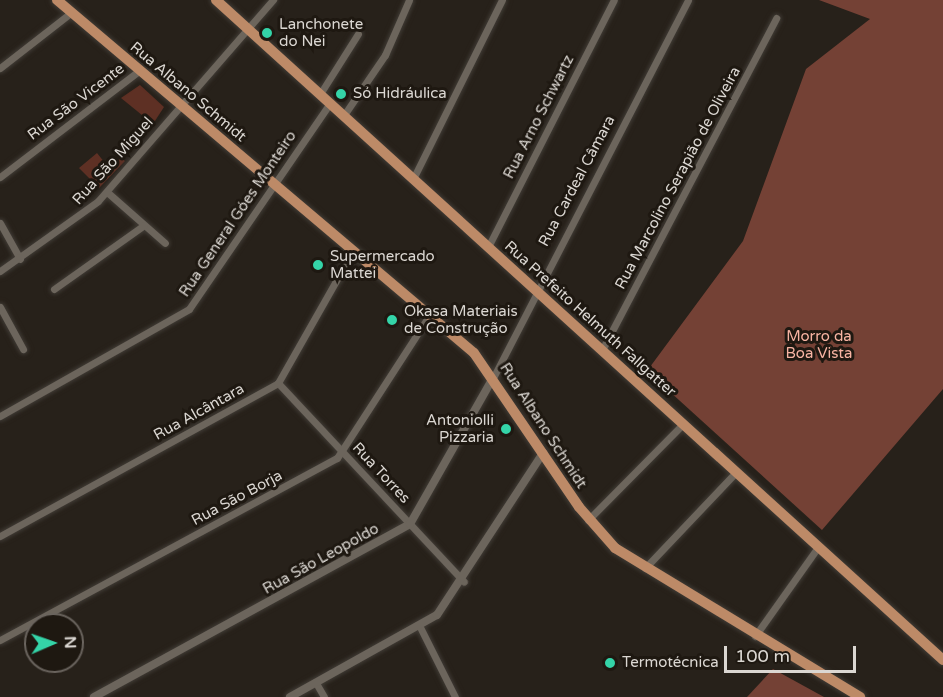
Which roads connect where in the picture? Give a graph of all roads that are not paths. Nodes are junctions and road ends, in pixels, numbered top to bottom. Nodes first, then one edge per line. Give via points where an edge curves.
1 (57, 0) edge
2 (216, 0) edge
3 (273, 0) edge
4 (409, 0) edge
5 (502, 0) edge
6 (614, 0) edge
7 (688, 0) edge
8 (72, 12) junction
9 (776, 18) dead end
10 (251, 31) junction
11 (358, 34) dead end
12 (0, 68) edge
13 (140, 70) junction
14 (320, 94) junction
15 (330, 103) junction
16 (182, 105) junction
17 (344, 115) junction
18 (0, 177) edge
19 (414, 179) junction
20 (275, 185) junction
21 (107, 192) junction
22 (0, 222) edge
23 (144, 225) junction
24 (165, 243) dead end
25 (488, 246) junction
26 (353, 251) junction
27 (20, 259) junction
28 (0, 271) edge
29 (54, 289) dead end
30 (535, 289) junction
31 (0, 307) edge
32 (429, 316) junction
33 (23, 349) dead end
34 (602, 350) junction
35 (494, 376) junction
36 (278, 383) junction
37 (0, 416) edge
38 (683, 424) junction
39 (342, 452) junction
40 (543, 453) junction
41 (736, 472) junction
42 (588, 520) junction
43 (410, 524) junction
44 (0, 536) edge
45 (818, 547) junction
46 (643, 570) junction
47 (464, 582) junction
48 (420, 627) junction
49 (755, 636) junction
50 (0, 640) edge
51 (943, 660) edge
52 (316, 683) junction
53 (94, 697) edge
54 (290, 697) edge
55 (324, 697) edge
56 (454, 697) edge
57 (860, 697) edge

1 - 8 main road, Rua Albano Schmidt
2 - 10 main road, Rua Prefeito Helmuth Fallgatter
3 - 10 street, Rua São Miguel
4 - 17 street via 385,55
5 - 19 street
6 - 25 street, Rua Arno Schwartz
7 - 30 street, Rua Cardeal Câmara
8 - 12 street
8 - 13 main road, Rua Albano Schmidt
9 - 34 street, Rua Marcolino Serapião de Oliveira
10 - 14 main road, Rua Prefeito Helmuth Fallgatter
10 - 16 street, Rua São Miguel
11 - 14 street
13 - 16 main road, Rua Albano Schmidt
13 - 18 street, Rua São Vicente
14 - 15 main road, Rua Prefeito Helmuth Fallgatter
15 - 17 main road, Rua Prefeito Helmuth Fallgatter
15 - 20 street, Rua General Góes Monteiro
16 - 20 main road, Rua Albano Schmidt
16 - 21 street, Rua São Miguel
17 - 19 main road, Rua Prefeito Helmuth Fallgatter
19 - 25 main road, Rua Prefeito Helmuth Fallgatter
20 - 26 main road, Rua Albano Schmidt
20 - 37 street, Rua General Góes Monteiro via 189,309
21 - 23 street
21 - 27 street, Rua São Miguel via 65,230
22 - 27 street
23 - 24 street
23 - 29 street
25 - 30 main road, Rua Prefeito Helmuth Fallgatter
26 - 32 main road, Rua Albano Schmidt
26 - 36 street
27 - 28 street, Rua São Miguel
30 - 34 main road, Rua Prefeito Helmuth Fallgatter
30 - 35 street, Rua Cardeal Câmara
31 - 33 street
32 - 35 main road, Rua Albano Schmidt
32 - 39 street, Rua São Borja
34 - 38 main road, Rua Prefeito Helmuth Fallgatter
35 - 40 main road, Rua Albano Schmidt
35 - 43 street
36 - 39 street, Rua Torres
36 - 44 street, Rua Alcântara
38 - 41 main road, Rua Prefeito Helmuth Fallgatter
38 - 42 street
39 - 43 street, Rua Torres
39 - 50 street, Rua São Borja
40 - 42 main road, Rua Albano Schmidt
40 - 47 street
41 - 45 main road, Rua Prefeito Helmuth Fallgatter
41 - 46 street
42 - 46 main road, Rua Albano Schmidt
43 - 47 street, Rua Torres
43 - 53 street, Rua São Leopoldo
45 - 49 street
45 - 51 main road, Rua Prefeito Helmuth Fallgatter
46 - 49 main road, Rua Albano Schmidt
47 - 48 street via 445,608
48 - 52 street
48 - 56 street
49 - 57 main road, Rua Albano Schmidt
52 - 54 street
52 - 55 street

